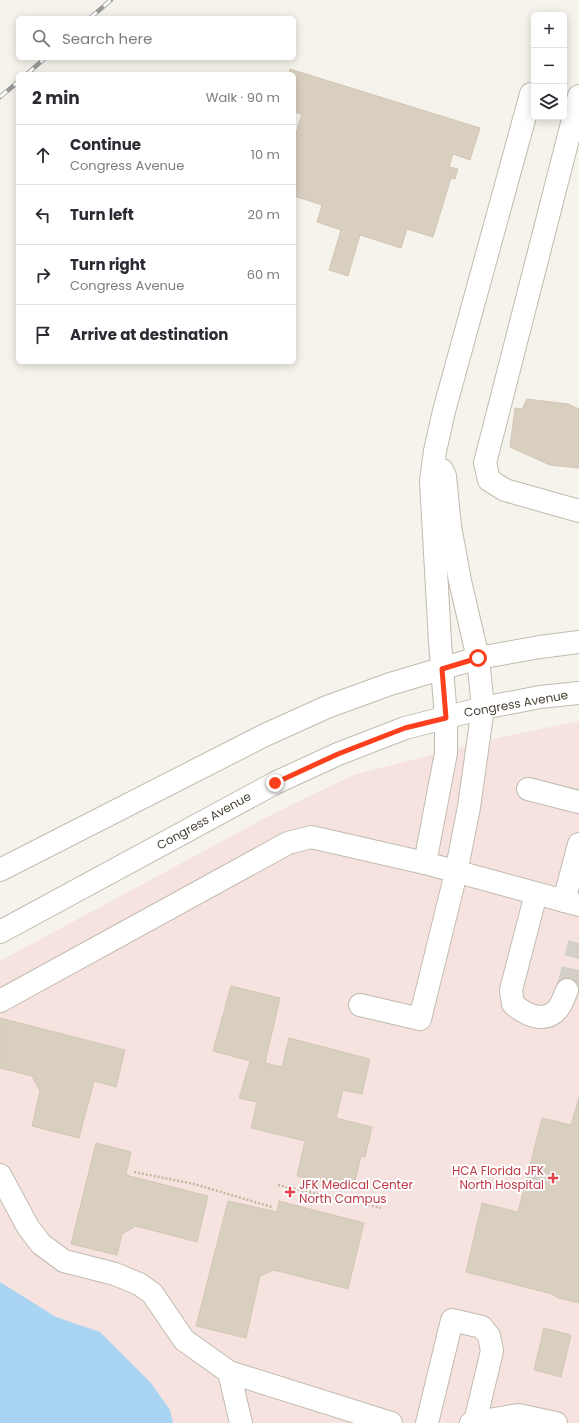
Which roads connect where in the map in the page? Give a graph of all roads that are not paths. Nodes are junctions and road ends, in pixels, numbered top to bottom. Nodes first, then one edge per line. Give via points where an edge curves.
1 (531, 94) dead end
2 (579, 96) edge
3 (435, 450) junction
4 (579, 511) edge
5 (579, 642) edge
6 (478, 658) junction
7 (442, 669) junction
8 (579, 692) edge
9 (483, 708) junction
10 (446, 718) junction
11 (528, 789) dead end
12 (579, 802) edge
13 (579, 844) edge
14 (425, 863) junction
15 (0, 870) edge
16 (456, 873) junction
17 (536, 894) junction
18 (572, 903) edge
19 (0, 932) edge
20 (566, 990) tunnel mouth
21 (0, 1001) edge
22 (360, 1005) dead end
23 (0, 1175) edge
24 (229, 1372) junction
25 (241, 1423) edge
26 (391, 1423) edge
27 (427, 1423) edge
28 (473, 1423) edge
29 (556, 1423) edge

1 - 3 street via 447,397
2 - 4 street via 485,463 489,480 504,490
3 - 6 street via 444,476 460,581
3 - 7 street via 431,481
5 - 6 street
6 - 7 street
6 - 9 street
7 - 10 street
7 - 15 street via 390,684 265,735
8 - 9 street, Congress Avenue
9 - 10 street, Congress Avenue
9 - 16 street via 469,806
10 - 14 street via 446,753
10 - 19 street, Congress Avenue via 405,728 338,754 275,783
11 - 12 street
13 - 18 street
14 - 16 street
14 - 21 street via 311,837 288,843
16 - 17 street
16 - 22 street via 420,1019
17 - 18 street
17 - 20 street via 511,990 513,1004 524,1013 540,1017 551,1015 560,1006
23 - 24 street via 40,1244 64,1261 115,1274 145,1288 152,1293 184,1340
24 - 25 street
24 - 26 street
27 - 28 street via 452,1320 482,1328 490,1336 492,1351
28 - 29 street via 518,1415

